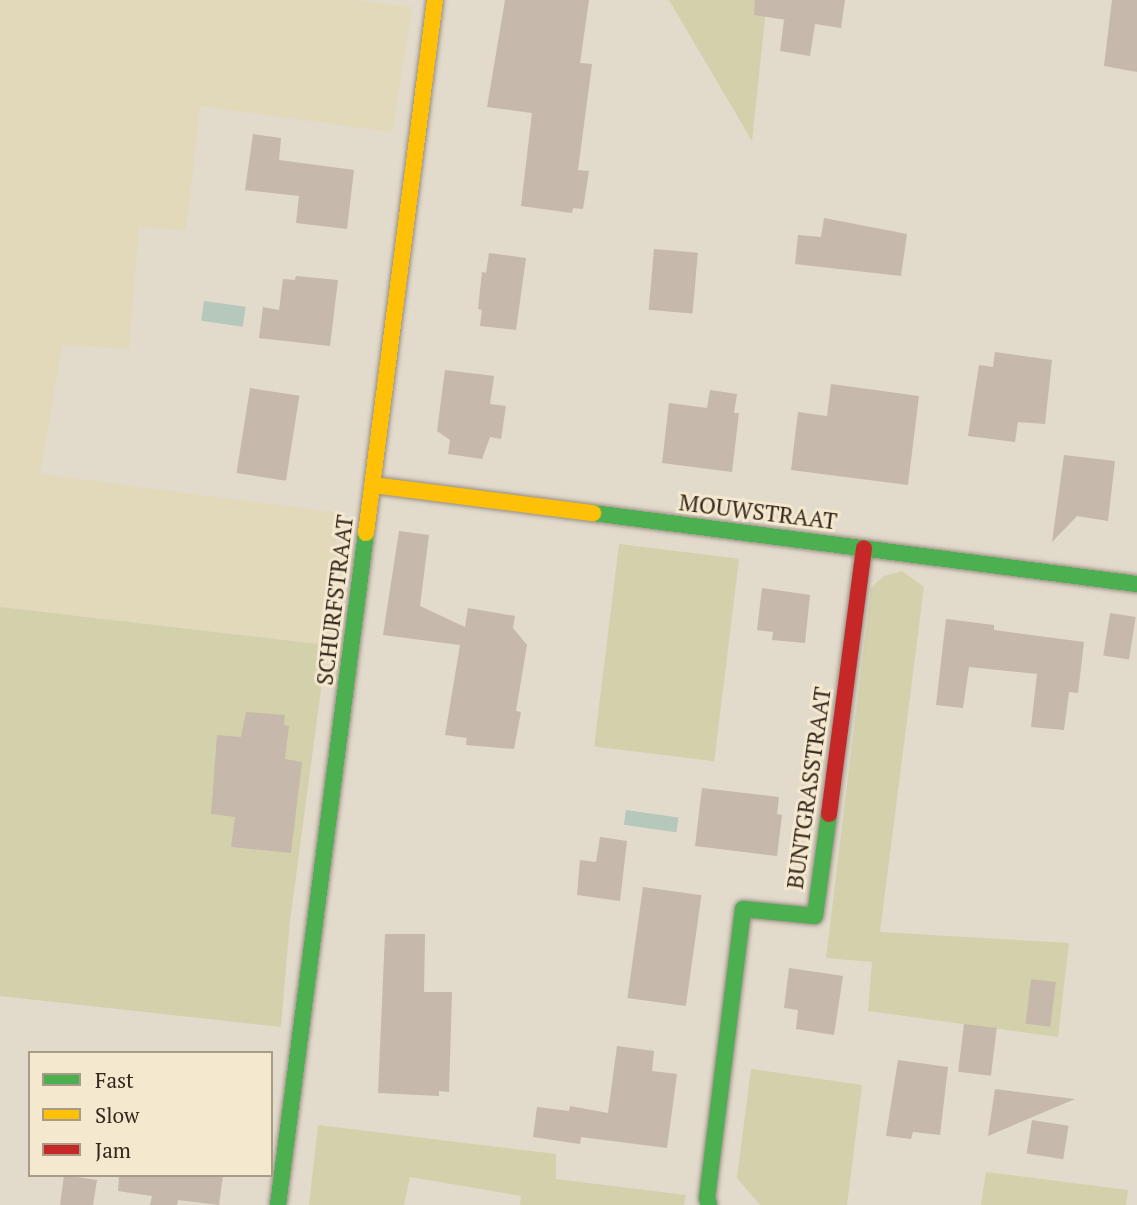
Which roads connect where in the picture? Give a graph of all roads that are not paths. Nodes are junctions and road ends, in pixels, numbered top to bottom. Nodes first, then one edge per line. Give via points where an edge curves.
1 (435, 0) edge
2 (373, 485) junction
3 (864, 548) junction
4 (1137, 584) edge
5 (278, 1205) edge
6 (709, 1205) edge

1 - 2 street, SCHURFSTRAAT
2 - 3 street, MOUWSTRAAT
2 - 5 street, SCHURFSTRAAT
3 - 4 street, MOUWSTRAAT
3 - 6 street, BUNTGRASSTRAAT via 815,916 743,909

